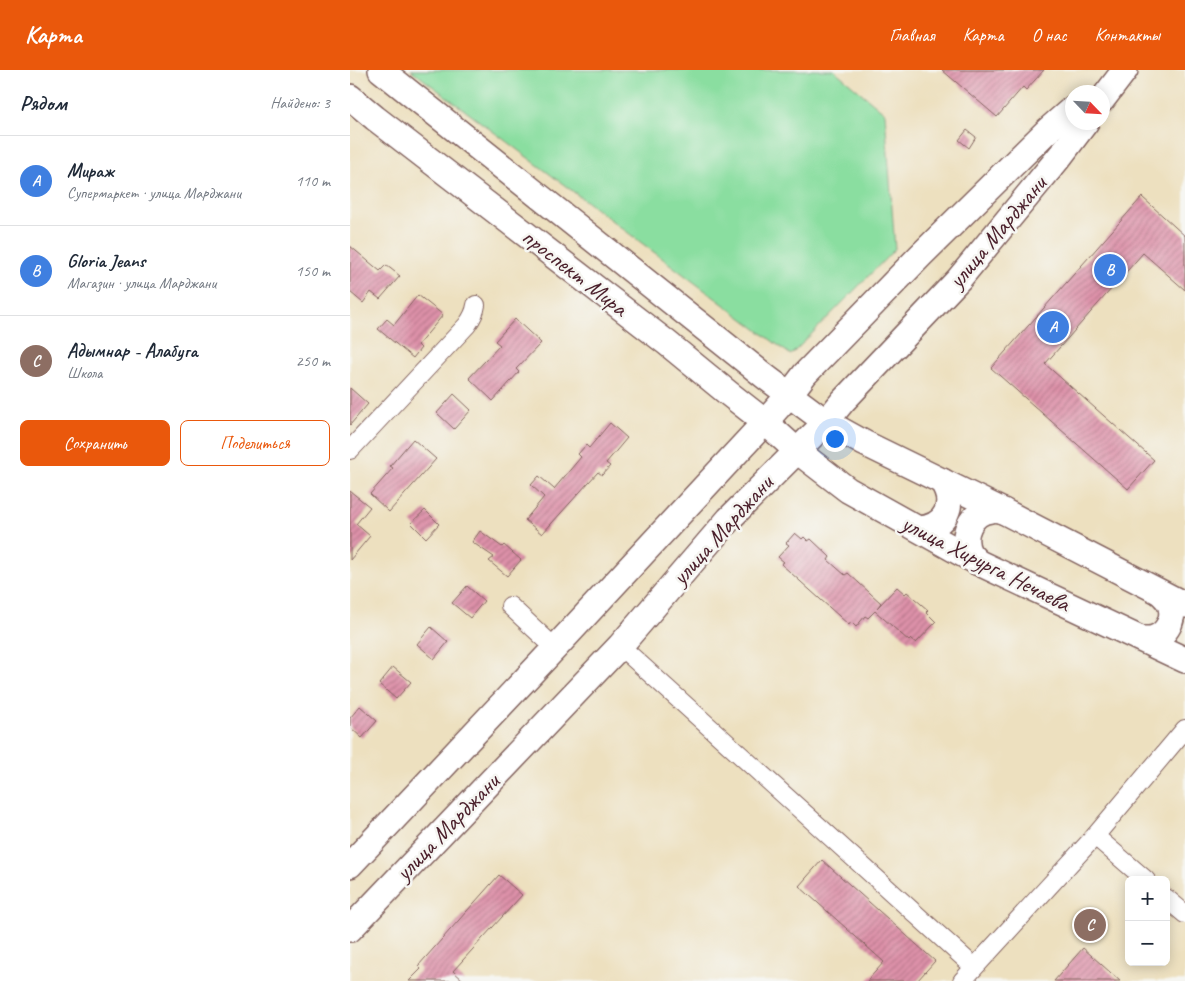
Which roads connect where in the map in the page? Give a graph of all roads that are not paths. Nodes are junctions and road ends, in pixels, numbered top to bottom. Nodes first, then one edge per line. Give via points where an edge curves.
1 (382, 70) edge
2 (1118, 70) edge
3 (1125, 70) edge
4 (1100, 85) edge
5 (1110, 90) edge
6 (350, 97) edge
7 (1065, 115) edge
8 (1080, 130) edge
9 (476, 305) dead end
10 (690, 317) junction
11 (667, 343) junction
12 (789, 395) junction
13 (765, 422) junction
14 (826, 422) junction
15 (350, 450) edge
16 (796, 450) junction
17 (942, 481) junction
18 (1003, 510) junction
19 (919, 529) junction
20 (977, 562) junction
21 (1161, 593) junction
22 (1185, 605) edge
23 (510, 606) dead end
24 (1142, 639) junction
25 (620, 646) junction
26 (554, 648) junction
27 (1185, 660) edge
28 (1185, 728) edge
29 (1095, 836) junction
30 (350, 865) edge
31 (1141, 876) edge
32 (1170, 901) edge
33 (1185, 914) edge
34 (350, 929) edge
35 (974, 967) junction
36 (962, 981) edge

1 - 10 main road, проспект Мира
2 - 4 main road
3 - 5 main road
6 - 11 main road, проспект Мира
7 - 12 main road, улица Марджани via 921,255 805,374
8 - 14 main road, улица Марджани via 959,279
9 - 15 street via 467,325
10 - 11 main road via 680,317 671,323 666,332
10 - 12 main road, проспект Мира
11 - 13 main road, проспект Мира
12 - 13 main road, улица Марджани
12 - 14 main road, проспект Мира
13 - 16 main road, проспект Мира
13 - 26 main road, улица Марджани
14 - 16 main road, улица Марджани
14 - 17 main road
16 - 19 main road, улица Хирурга Нечаева via 848,490
16 - 25 main road, улица Марджани via 729,519
17 - 18 main road
17 - 19 main road via 949,496 947,513 935,525
18 - 20 main road via 980,513 972,521 966,542
18 - 21 main road
19 - 20 main road, улица Хирурга Нечаева
20 - 24 main road, улица Хирурга Нечаева
21 - 22 main road
21 - 24 main road via 1172,612 1170,623 1163,633
23 - 26 street
24 - 27 main road, улица Хирурга Нечаева
25 - 34 main road, улица Марджани
25 - 35 street
26 - 30 main road, улица Марджани
28 - 29 street
29 - 31 street
29 - 35 street
32 - 33 street
35 - 36 street

